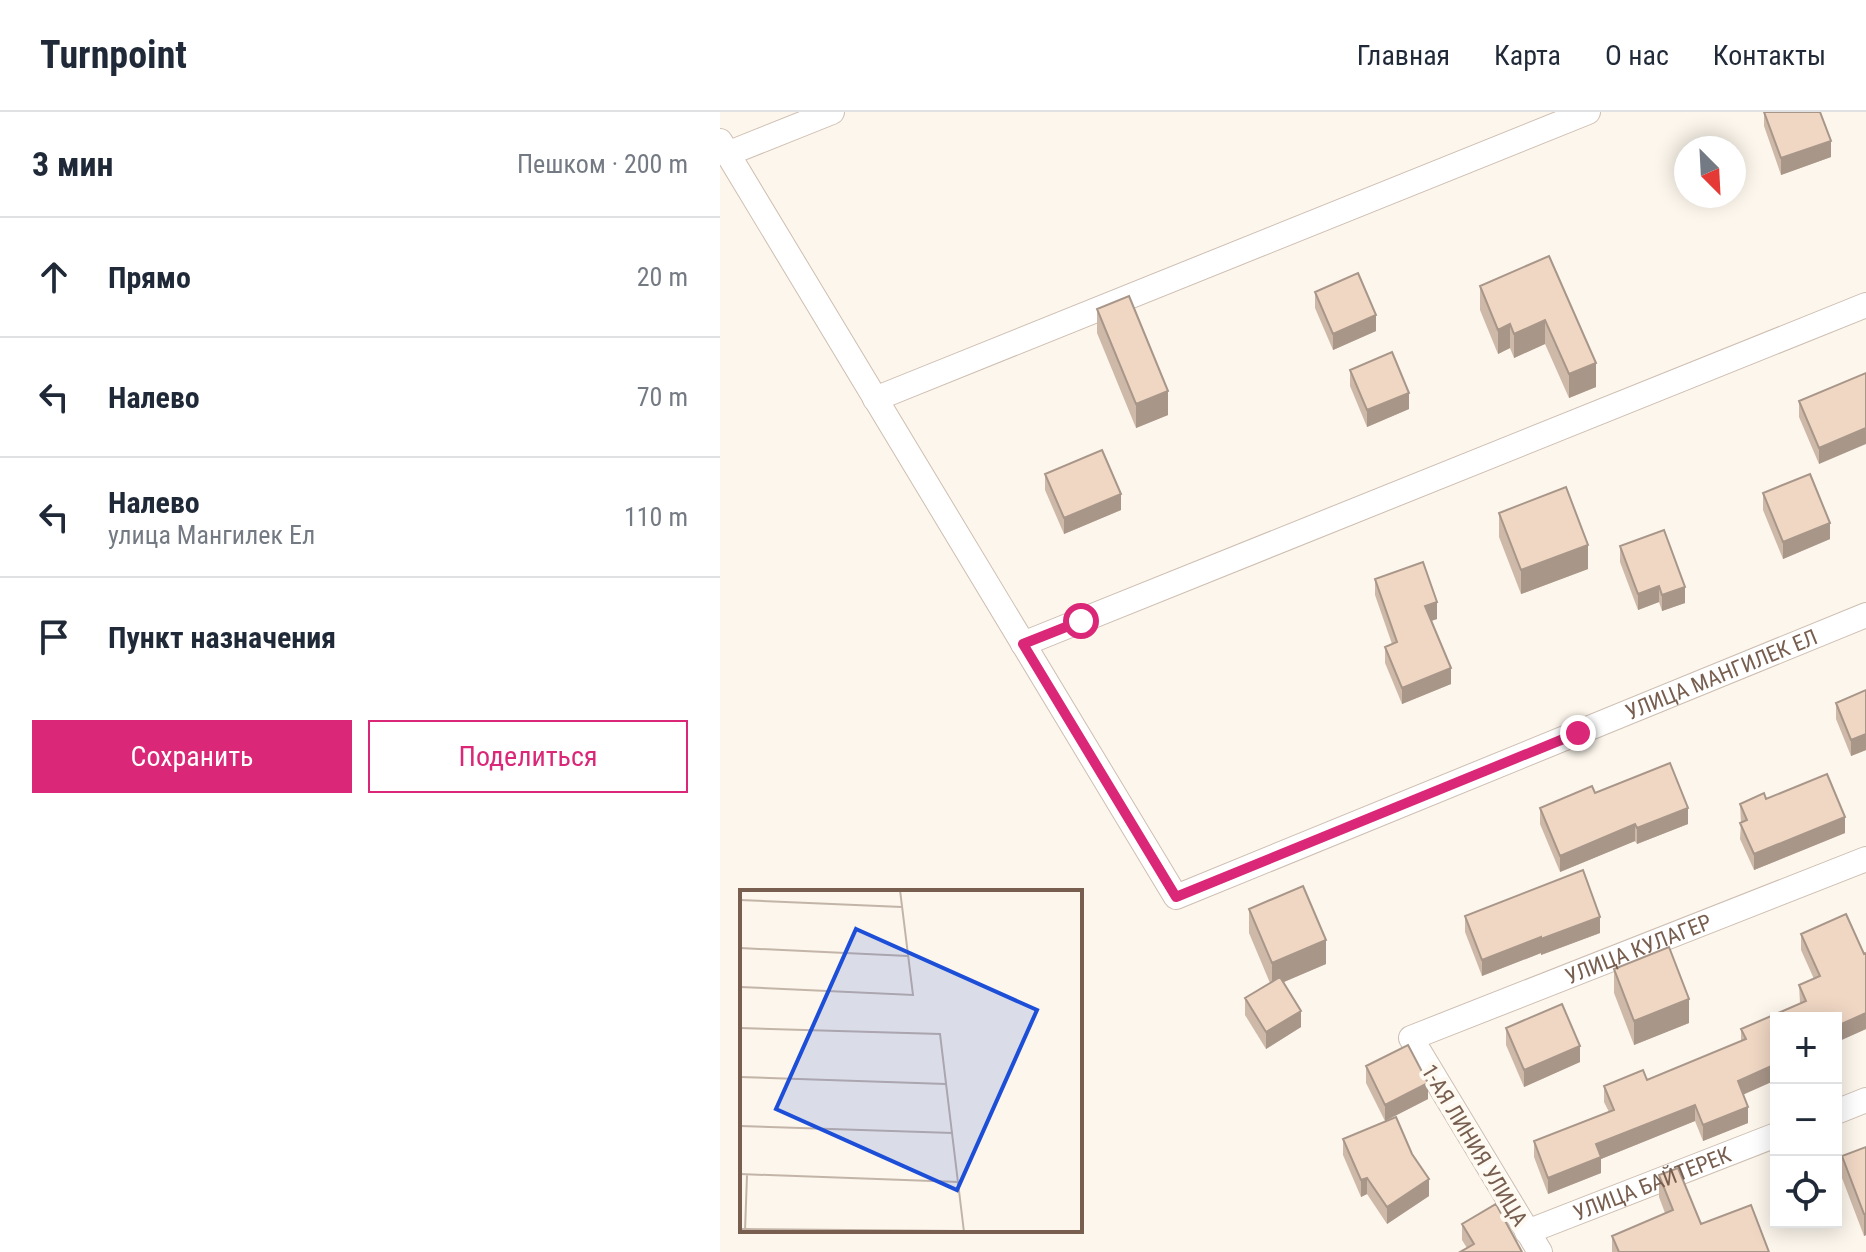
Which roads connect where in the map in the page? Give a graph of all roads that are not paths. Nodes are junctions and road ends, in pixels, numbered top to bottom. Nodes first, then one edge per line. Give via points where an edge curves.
1 (832, 112) edge
2 (1588, 112) edge
3 (724, 148) edge
4 (1866, 305) edge
5 (875, 399) junction
6 (1866, 615) edge
7 (1023, 644) junction
8 (1866, 859) edge
9 (1411, 1038) joint
10 (1866, 1100) edge
11 (1842, 1110) edge
12 (1770, 1138) edge
13 (1534, 1242) edge

1 - 3 street
2 - 5 street
3 - 5 street
4 - 7 street
5 - 7 street
6 - 7 street, УЛИЦА МАНГИЛЕК ЕЛ via 1176,897
8 - 9 street, УЛИЦА КУЛАГЕР
9 - 13 street, 1-АЯ ЛИНИЯ УЛИЦА
10 - 11 street
12 - 13 street, УЛИЦА БАЙТЕРЕК

